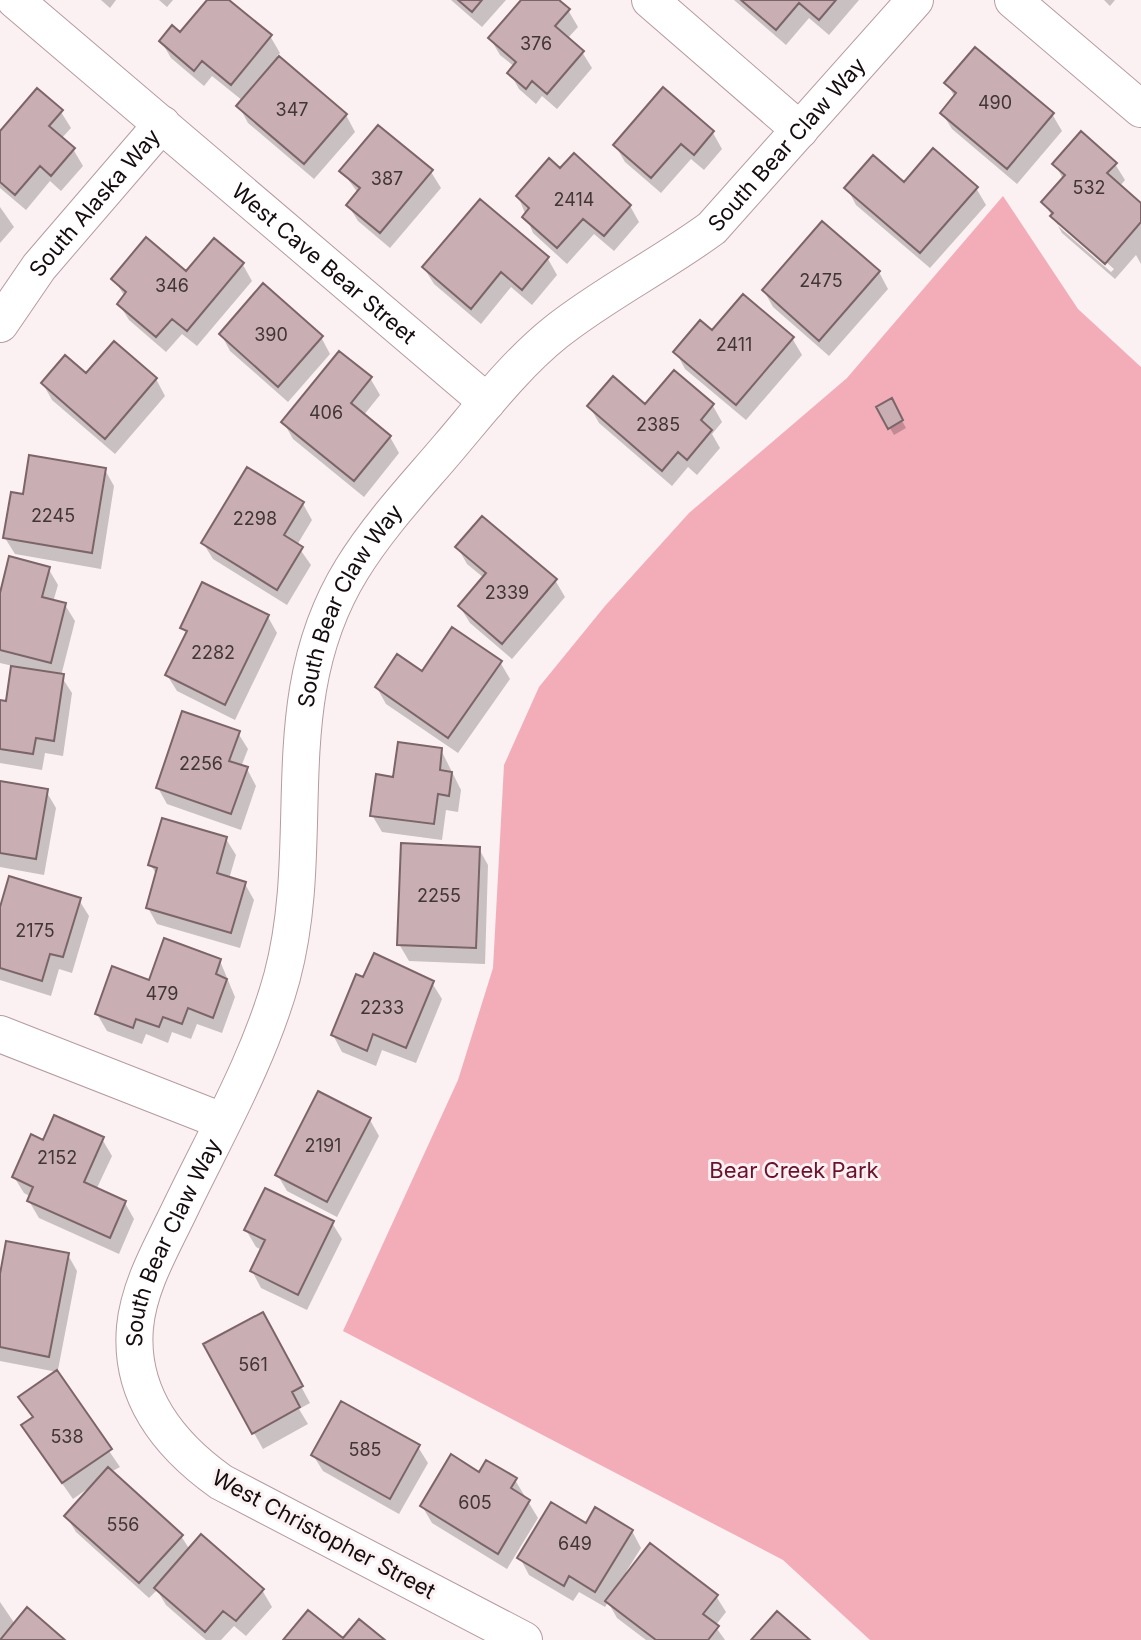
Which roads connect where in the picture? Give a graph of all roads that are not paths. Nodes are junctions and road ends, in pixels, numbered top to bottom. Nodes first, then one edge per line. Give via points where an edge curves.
1 (15, 0) edge
2 (650, 0) edge
3 (915, 0) edge
4 (1013, 0) edge
5 (1141, 109) edge
6 (162, 124) junction
7 (800, 130) junction
8 (0, 324) edge
9 (487, 402) junction
10 (0, 1034) edge
11 (222, 1121) junction
12 (147, 1402) joint
13 (524, 1640) edge

1 - 6 street, West Cave Bear Street
2 - 7 street
3 - 7 street, South Bear Claw Way
4 - 5 street
6 - 8 street, South Alaska Way via 39,267
6 - 9 street, West Cave Bear Street
7 - 9 street, South Bear Claw Way via 712,228 555,333
9 - 11 street, South Bear Claw Way via 375,535 331,610 302,712 299,874 282,975
10 - 11 street
11 - 12 street, South Bear Claw Way via 146,1281 135,1327 136,1362
12 - 13 street, West Christopher Street via 187,1458 221,1482

